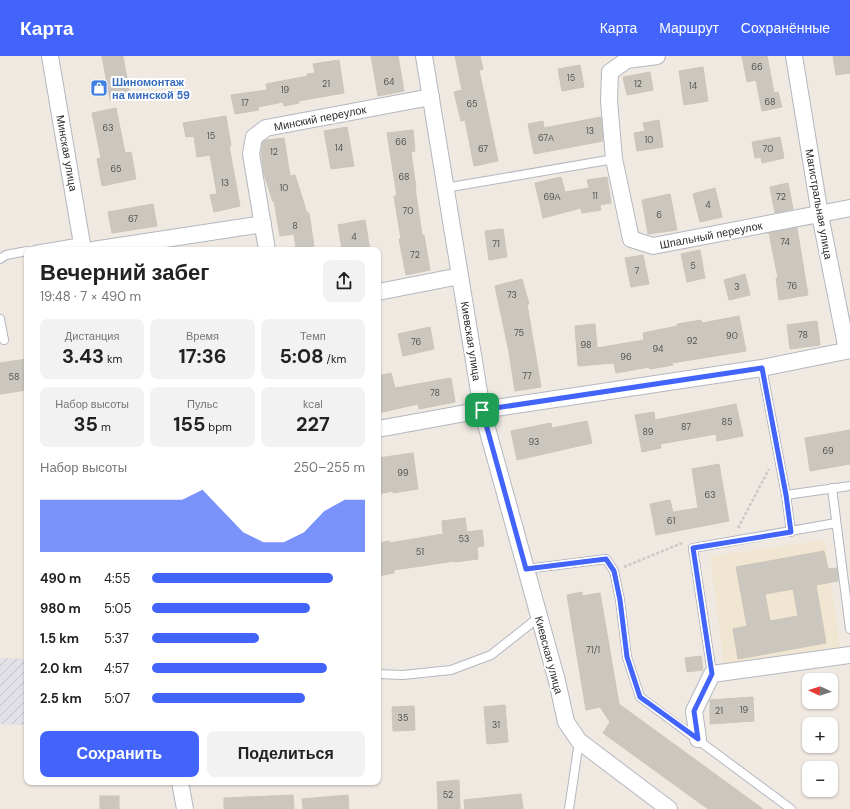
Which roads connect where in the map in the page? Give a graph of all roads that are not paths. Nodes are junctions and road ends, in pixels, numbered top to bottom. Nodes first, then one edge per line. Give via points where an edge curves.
1 (50, 56) edge
2 (424, 56) edge
3 (657, 56) edge
4 (794, 56) edge
5 (431, 97) junction
6 (614, 159) junction
7 (445, 188) junction
8 (850, 208) edge
9 (820, 215) junction
10 (263, 224) junction
11 (86, 247) edge
12 (93, 247) edge
13 (267, 247) edge
14 (24, 252) edge
15 (0, 259) edge
16 (460, 276) junction
17 (381, 291) edge
18 (0, 319) edge
19 (4, 340) dead end
20 (849, 350) edge
21 (762, 368) junction
22 (482, 410) junction
23 (381, 428) edge
24 (850, 486) edge
25 (832, 488) junction
26 (786, 495) junction
27 (836, 523) junction
28 (791, 532) junction
29 (526, 569) junction
30 (539, 617) junction
31 (850, 629) edge
32 (850, 655) edge
33 (381, 674) edge
34 (712, 674) junction
35 (698, 739) junction
36 (579, 741) junction
37 (181, 785) edge
38 (185, 809) edge
39 (569, 809) edge
40 (669, 809) edge
41 (791, 809) edge

1 - 11 street, Минская улица
2 - 5 street, Киевская улица
3 - 6 street, Шпальный переулок via 627,60 610,72 608,101
4 - 9 street, Магистральная улица
5 - 7 street, Киевская улица
5 - 10 street, Минский переулок via 266,128 254,137 251,154
6 - 7 lane
6 - 9 street, Шпальный переулок via 631,239 653,246
7 - 16 street, Киевская улица
8 - 9 street
9 - 20 street, Магистральная улица
10 - 12 street
10 - 13 street, Минский переулок
14 - 15 lane via 6,255
16 - 17 street
16 - 22 street, Киевская улица
18 - 19 lane
20 - 21 street
21 - 22 street
21 - 26 lane
22 - 23 street
22 - 29 street, Киевская улица
24 - 25 lane
25 - 26 lane
25 - 27 lane
26 - 28 lane
27 - 28 lane
27 - 31 lane
28 - 34 lane via 693,548
29 - 30 street, Киевская улица
29 - 35 lane via 606,559 614,571 627,657 640,697
30 - 33 lane via 491,655 451,670 403,675
30 - 36 street, Киевская улица via 566,722
32 - 34 street
34 - 35 street via 694,711
35 - 41 lane
36 - 39 lane
36 - 40 street, Киевская улица
37 - 38 street

